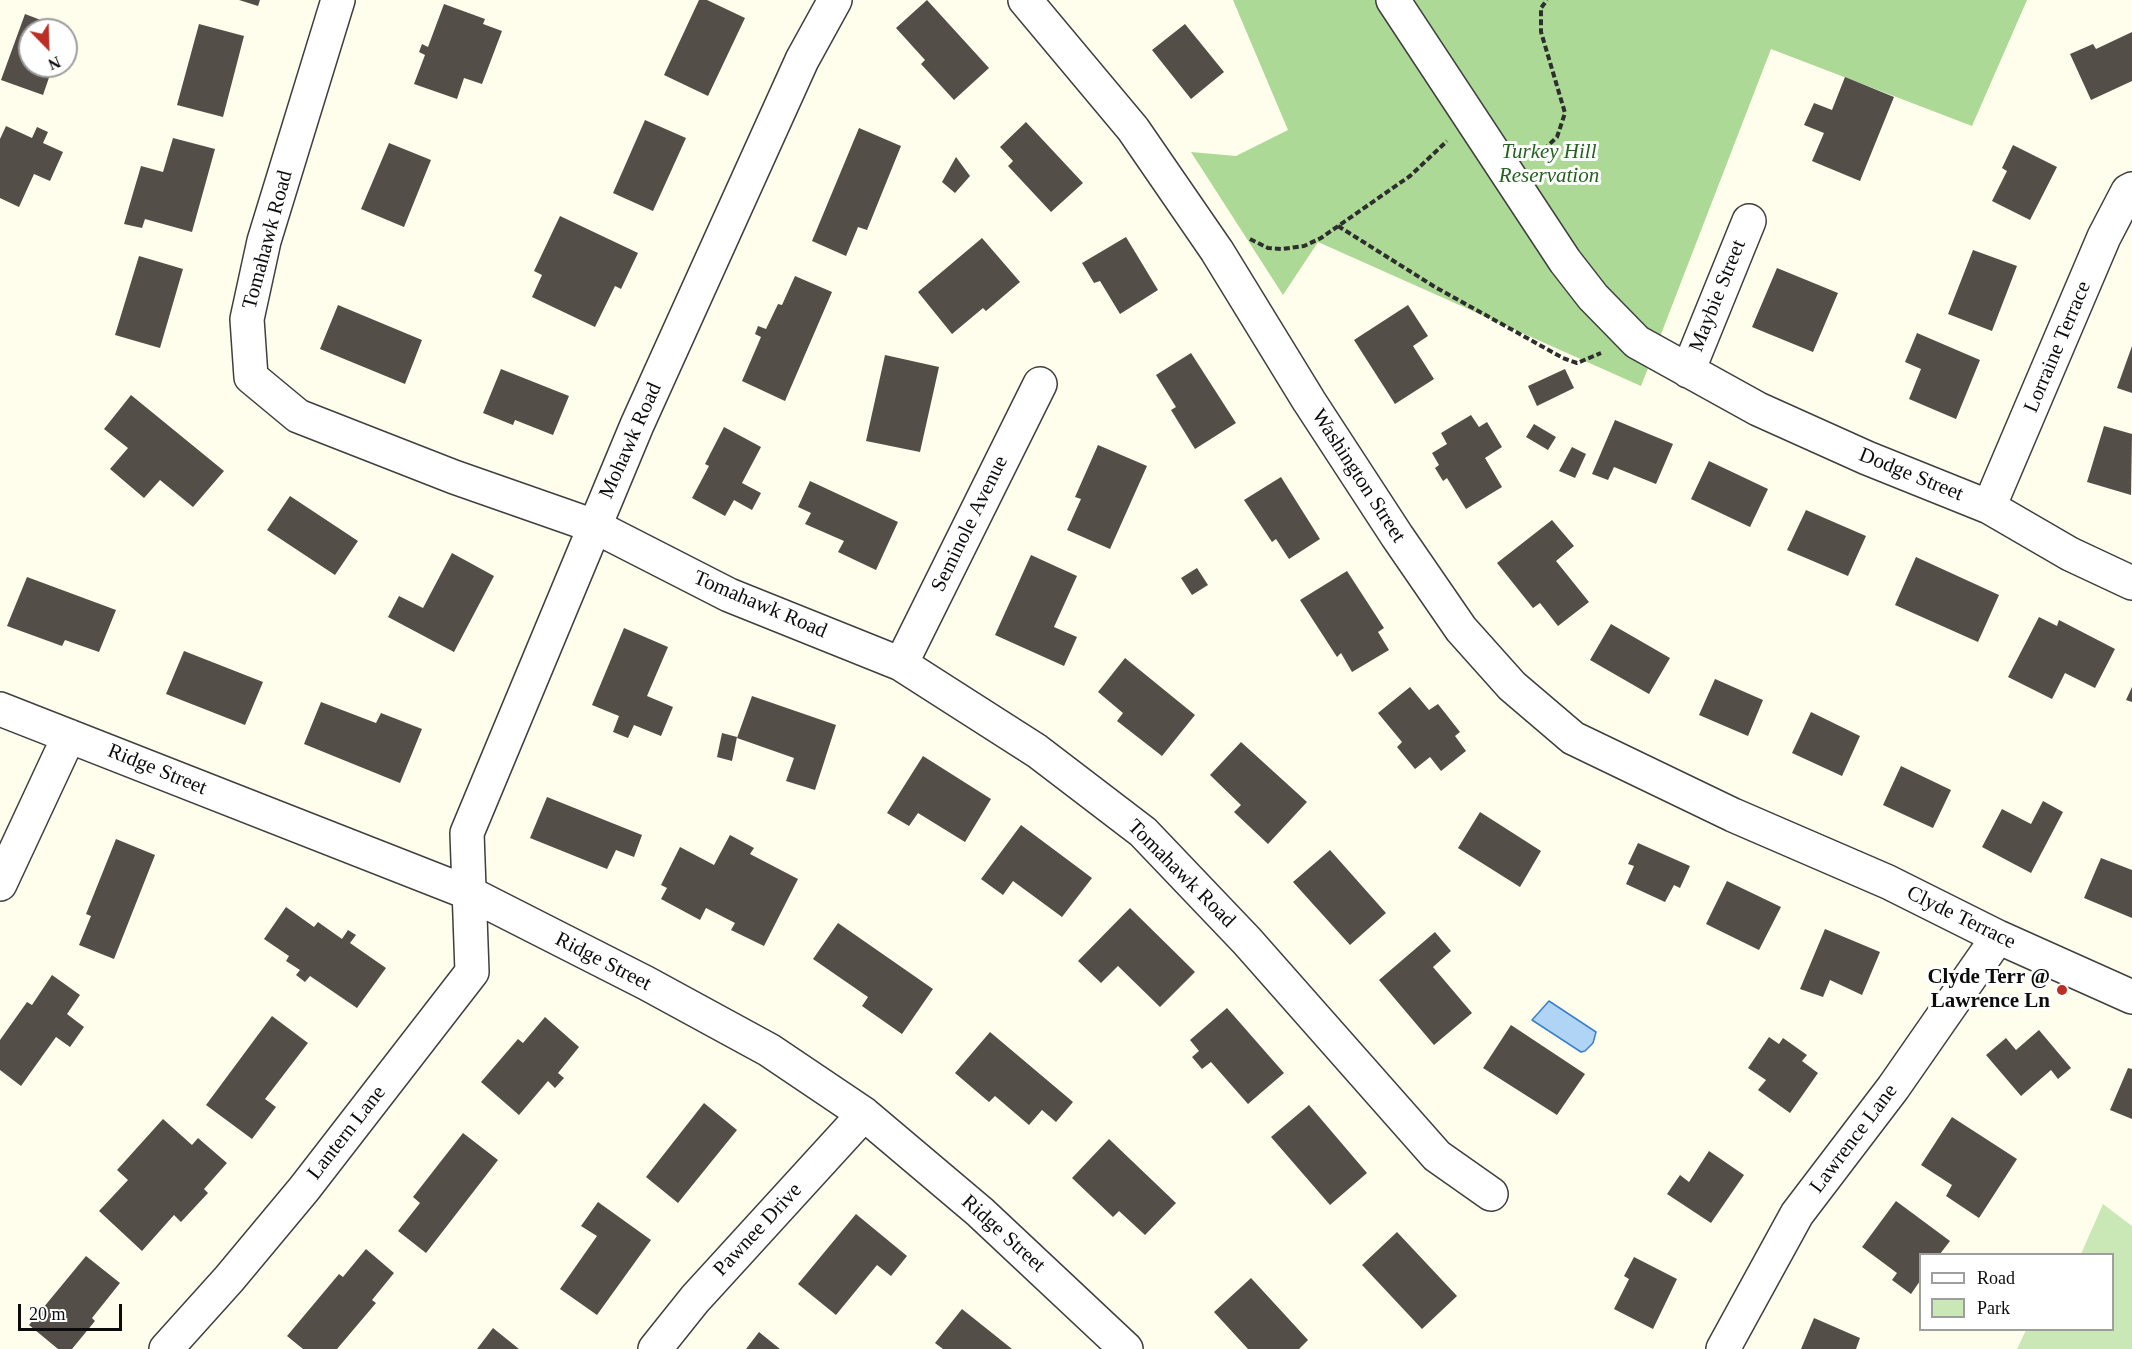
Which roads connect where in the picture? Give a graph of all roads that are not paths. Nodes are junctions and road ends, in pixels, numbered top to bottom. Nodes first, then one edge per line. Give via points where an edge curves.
1 (338, 0) edge
2 (835, 0) edge
3 (1025, 0) edge
4 (1392, 0) edge
5 (2132, 189) edge
6 (1749, 221) dead end
7 (1688, 371) junction
8 (1040, 384) dead end
9 (1989, 507) junction
10 (594, 526) junction
11 (2132, 583) edge
12 (901, 664) junction
13 (0, 709) edge
14 (69, 736) junction
15 (1790, 840) joint
16 (0, 884) edge
17 (469, 893) junction
18 (1998, 937) junction
19 (2132, 997) edge
20 (864, 1114) junction
21 (1491, 1194) dead end
22 (1123, 1348) edge
23 (165, 1349) edge
24 (655, 1349) edge
25 (1723, 1349) edge

1 - 10 street, Tomahawk Road via 264,241 248,319 251,377 298,416
2 - 10 street, Mohawk Road via 802,60
3 - 15 street, Washington Street via 1133,129 1216,251 1397,536 1461,629 1512,686 1573,738
4 - 7 street via 1565,261 1593,297 1637,342
5 - 9 street, Lorraine Terrace via 2104,237
6 - 7 street, Maybie Street
7 - 9 street, Dodge Street via 1769,414
8 - 12 street, Seminole Avenue
9 - 11 street, Dodge Street via 2070,554
10 - 12 street, Tomahawk Road via 729,595
10 - 17 street, Mohawk Road via 467,833
12 - 21 street, Tomahawk Road via 1037,751 1143,832 1247,941 1437,1156
13 - 14 street, Ridge Street
14 - 16 street
14 - 17 street, Ridge Street
15 - 18 street, Clyde Terrace via 1888,882
17 - 20 street, Ridge Street via 769,1050
17 - 23 street, Lantern Lane via 472,972 304,1189 230,1279
18 - 19 street, Clyde Terrace
18 - 25 street, Lawrence Lane via 1893,1088 1797,1214
20 - 22 street, Ridge Street via 980,1212
20 - 24 street, Pawnee Drive via 695,1299

